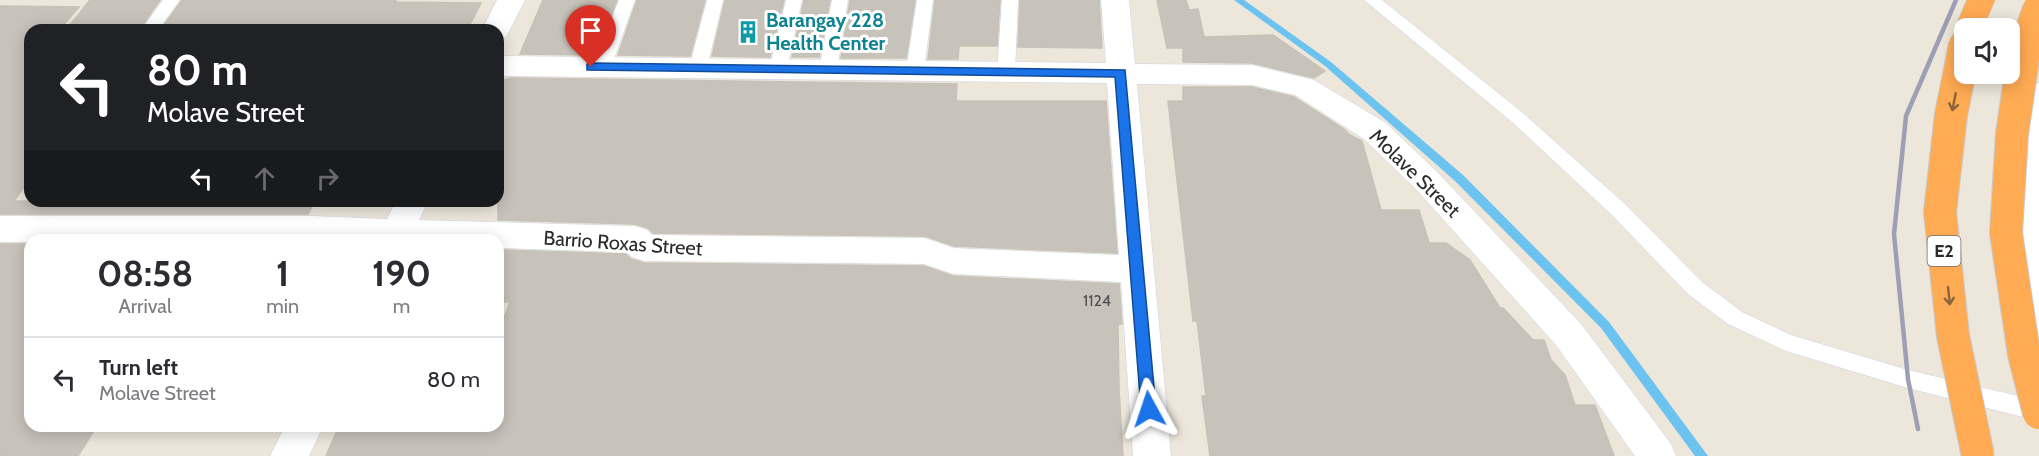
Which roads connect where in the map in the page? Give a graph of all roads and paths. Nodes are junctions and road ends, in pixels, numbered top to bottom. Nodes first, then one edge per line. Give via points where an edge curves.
1 (172, 0) edge
2 (511, 0) edge
3 (627, 0) edge
4 (715, 0) edge
5 (794, 0) edge
6 (840, 0) edge
7 (925, 0) edge
8 (1010, 0) edge
9 (1115, 0) edge
10 (1372, 0) edge
11 (1980, 0) edge
12 (2039, 9) edge
13 (1973, 18) edge
14 (154, 24) edge
15 (499, 24) edge
16 (504, 66) edge
17 (603, 67) junction
18 (698, 68) junction
19 (778, 69) junction
20 (828, 70) junction
21 (915, 71) junction
22 (1006, 72) junction
23 (1121, 73) junction
24 (1957, 84) edge
25 (2039, 93) edge
26 (2034, 136) edge
27 (409, 207) edge
28 (0, 229) edge
29 (364, 234) edge
30 (396, 234) edge
31 (504, 238) edge
32 (1137, 270) junction
33 (2039, 343) edge
34 (2039, 412) edge
35 (301, 432) edge
36 (289, 456) edge
37 (1152, 456) edge
38 (1657, 456) edge
39 (1978, 456) edge

1 - 14 lane
2 - 15 street
3 - 17 lane
4 - 18 lane
5 - 19 lane
6 - 20 lane
7 - 21 lane
8 - 22 lane
9 - 23 street
10 - 34 lane via 1517,117 1619,210 1695,288 1735,318 1797,346
11 - 13 highway
12 - 34 highway, bridge via 2024,52 2012,134 2006,233 2024,354
16 - 17 street, Molave Street
17 - 18 street, Molave Street
18 - 19 street, Molave Street
19 - 20 street, Molave Street
20 - 21 street, Molave Street
21 - 22 street, Molave Street
22 - 23 street, Molave Street
23 - 32 street
23 - 38 street, Molave Street via 1252,75 1304,87 1375,131 1427,181 1569,335
24 -> 39 highway, E2, bridge via 1940,212 1953,336
25 - 26 street
26 - 33 street via 2027,270
27 - 30 street
28 - 29 street, Barrio Roxas Street via 313,229
31 - 32 street, Barrio Roxas Street via 635,239 644,248 925,251 953,261
32 - 37 street
35 - 36 street

